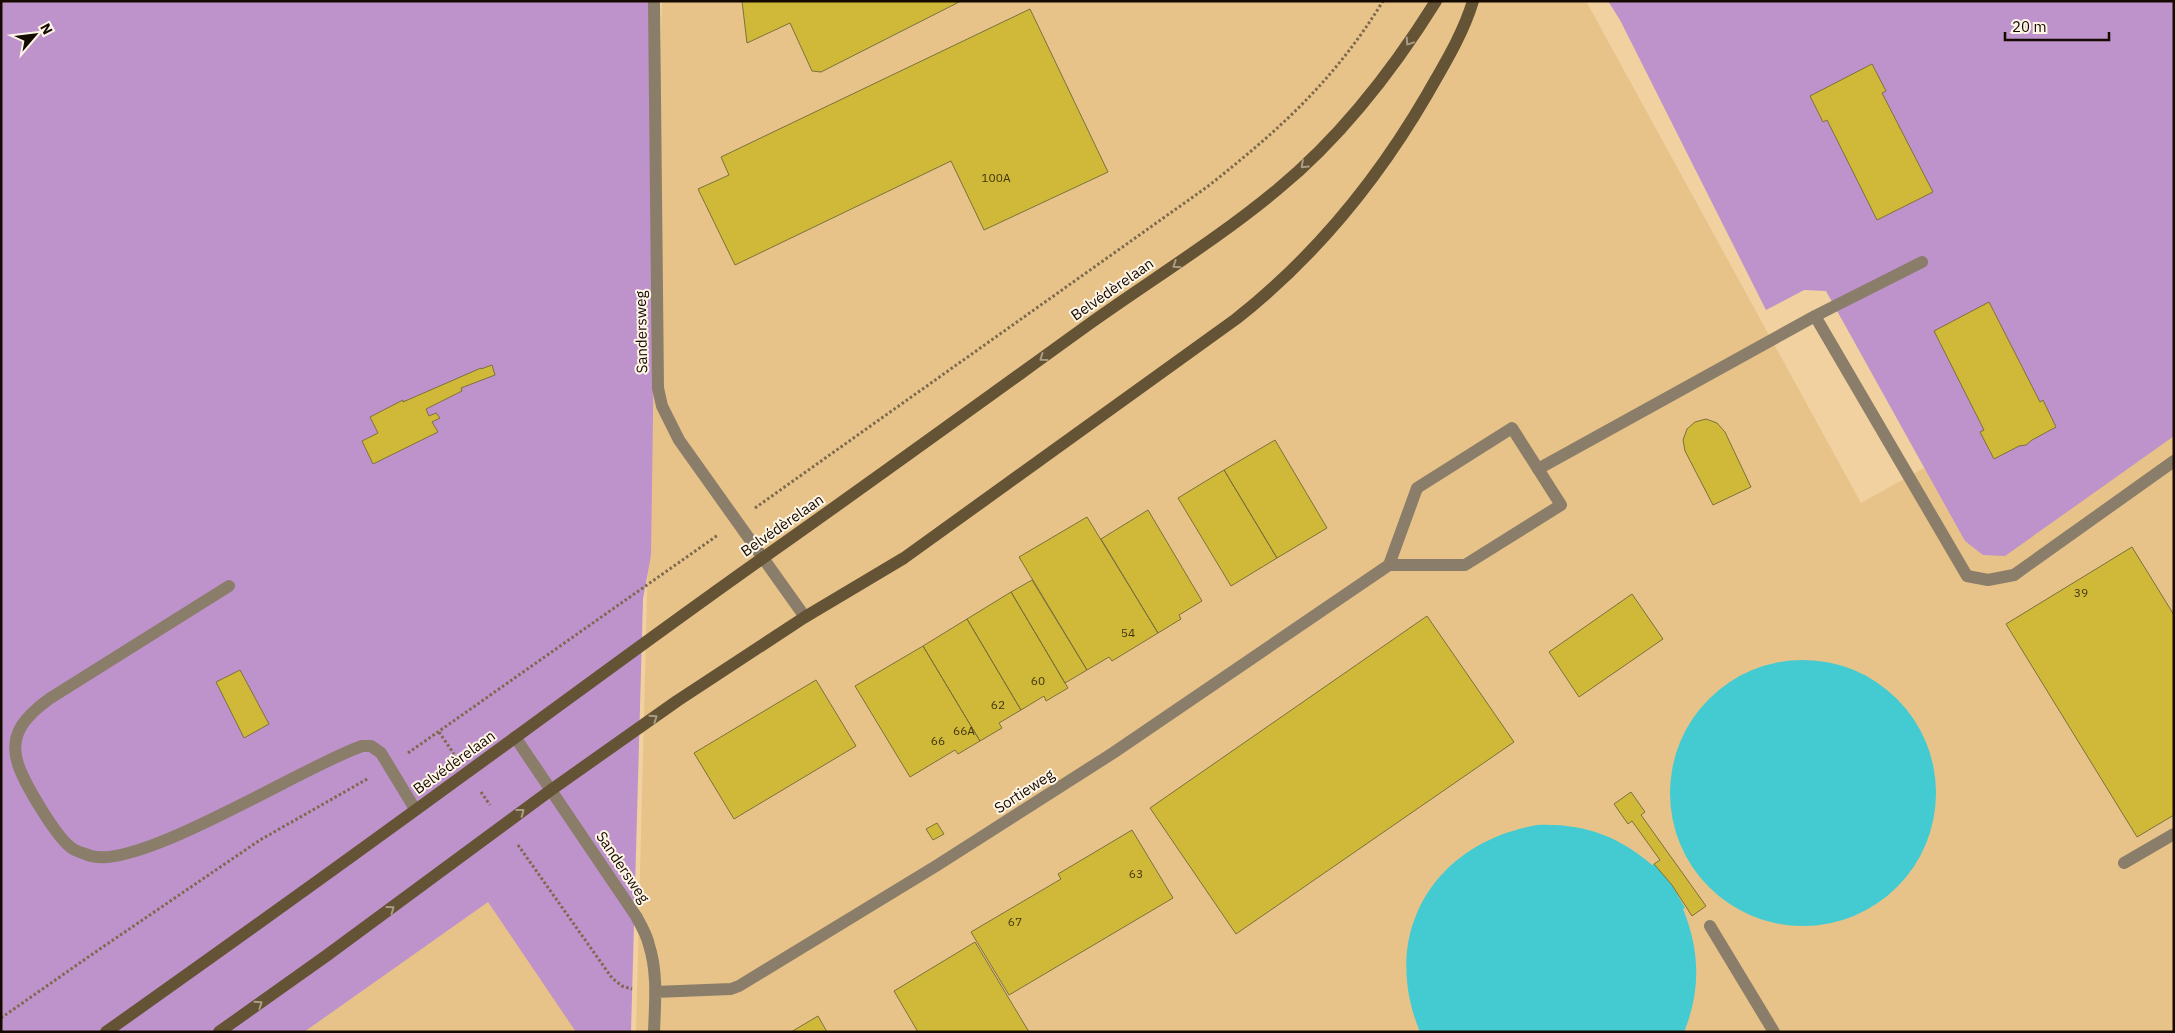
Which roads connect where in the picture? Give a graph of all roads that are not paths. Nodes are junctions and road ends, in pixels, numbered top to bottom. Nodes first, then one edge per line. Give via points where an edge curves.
1 (654, 1) edge
2 (1436, 1) edge
3 (1474, 1) edge
4 (1922, 262) dead end
5 (1815, 316) junction
6 (2174, 461) edge
7 (1538, 468) junction
8 (763, 558) junction
9 (1389, 565) junction
10 (230, 586) dead end
11 (806, 618) junction
12 (516, 737) junction
13 (551, 790) junction
14 (415, 809) junction
15 (2174, 834) edge
16 (2124, 863) dead end
17 (1710, 926) dead end
18 (655, 992) junction
19 (106, 1032) edge
20 (219, 1032) edge
21 (654, 1032) edge
22 (1774, 1032) edge

1 - 8 street, Sandersweg via 658,388 662,406 679,440
2 -> 8 main road, Belvédèrelaan via 1368,97 1330,140 1278,188 1203,246
3 - 11 main road via 1453,50 1409,126 1380,168 1326,236 1269,292 904,558
4 - 5 street
5 - 6 street via 1968,576 1988,580 2014,575
5 - 7 street
7 - 9 street via 1561,505 1465,565
7 - 9 street via 1512,428 1417,488
8 - 11 street, Sandersweg
8 - 12 main road, Belvédèrelaan
9 - 18 street, Sortieweg via 1113,753 739,986
10 - 14 street via 28,714 18,732 14,752 20,771 56,832 73,849 93,857 118,856 164,841 362,746 371,746 381,753
13 -> 11 main road via 677,701
12 - 13 street, Sandersweg
12 - 14 main road, Belvédèrelaan
13 - 18 street, Sandersweg via 636,916 649,943
20 -> 13 main road
14 - 19 main road, Belvédèrelaan
15 - 16 street
17 - 22 street
18 - 21 street, Sandersweg

